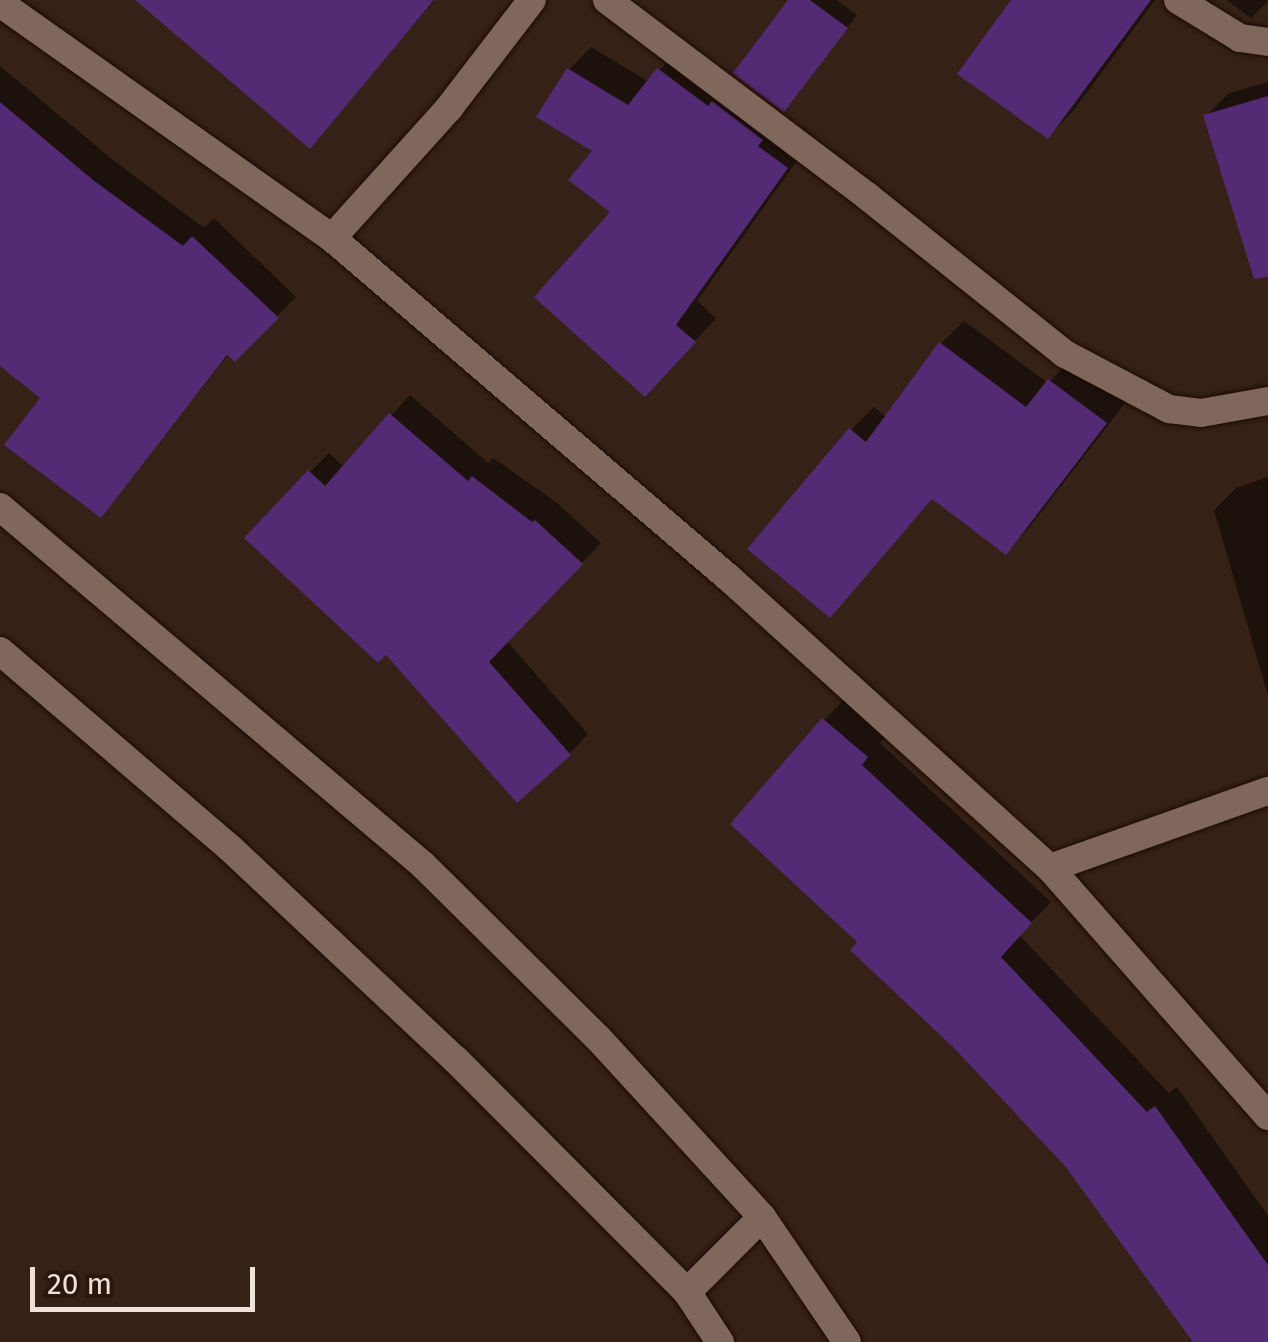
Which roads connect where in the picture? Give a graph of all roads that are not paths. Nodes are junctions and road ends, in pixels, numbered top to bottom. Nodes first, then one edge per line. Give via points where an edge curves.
1 (532, 0) edge
2 (607, 0) edge
3 (1178, 0) edge
4 (0, 3) edge
5 (1268, 42) edge
6 (332, 238) junction
7 (1268, 401) edge
8 (0, 507) edge
9 (0, 650) edge
10 (1268, 791) edge
11 (1050, 868) junction
12 (1268, 1116) edge
13 (762, 1217) junction
14 (688, 1292) junction
15 (720, 1342) edge
16 (847, 1342) edge

1 - 6 street via 449,108
2 - 7 street via 1065,354 1169,409 1200,413
3 - 5 street via 1240,38
4 - 6 street
6 - 11 street via 730,580
8 - 13 street via 423,865 598,1038
9 - 14 street via 230,848
10 - 11 street
11 - 12 street
13 - 14 street
13 - 16 street
14 - 15 street

